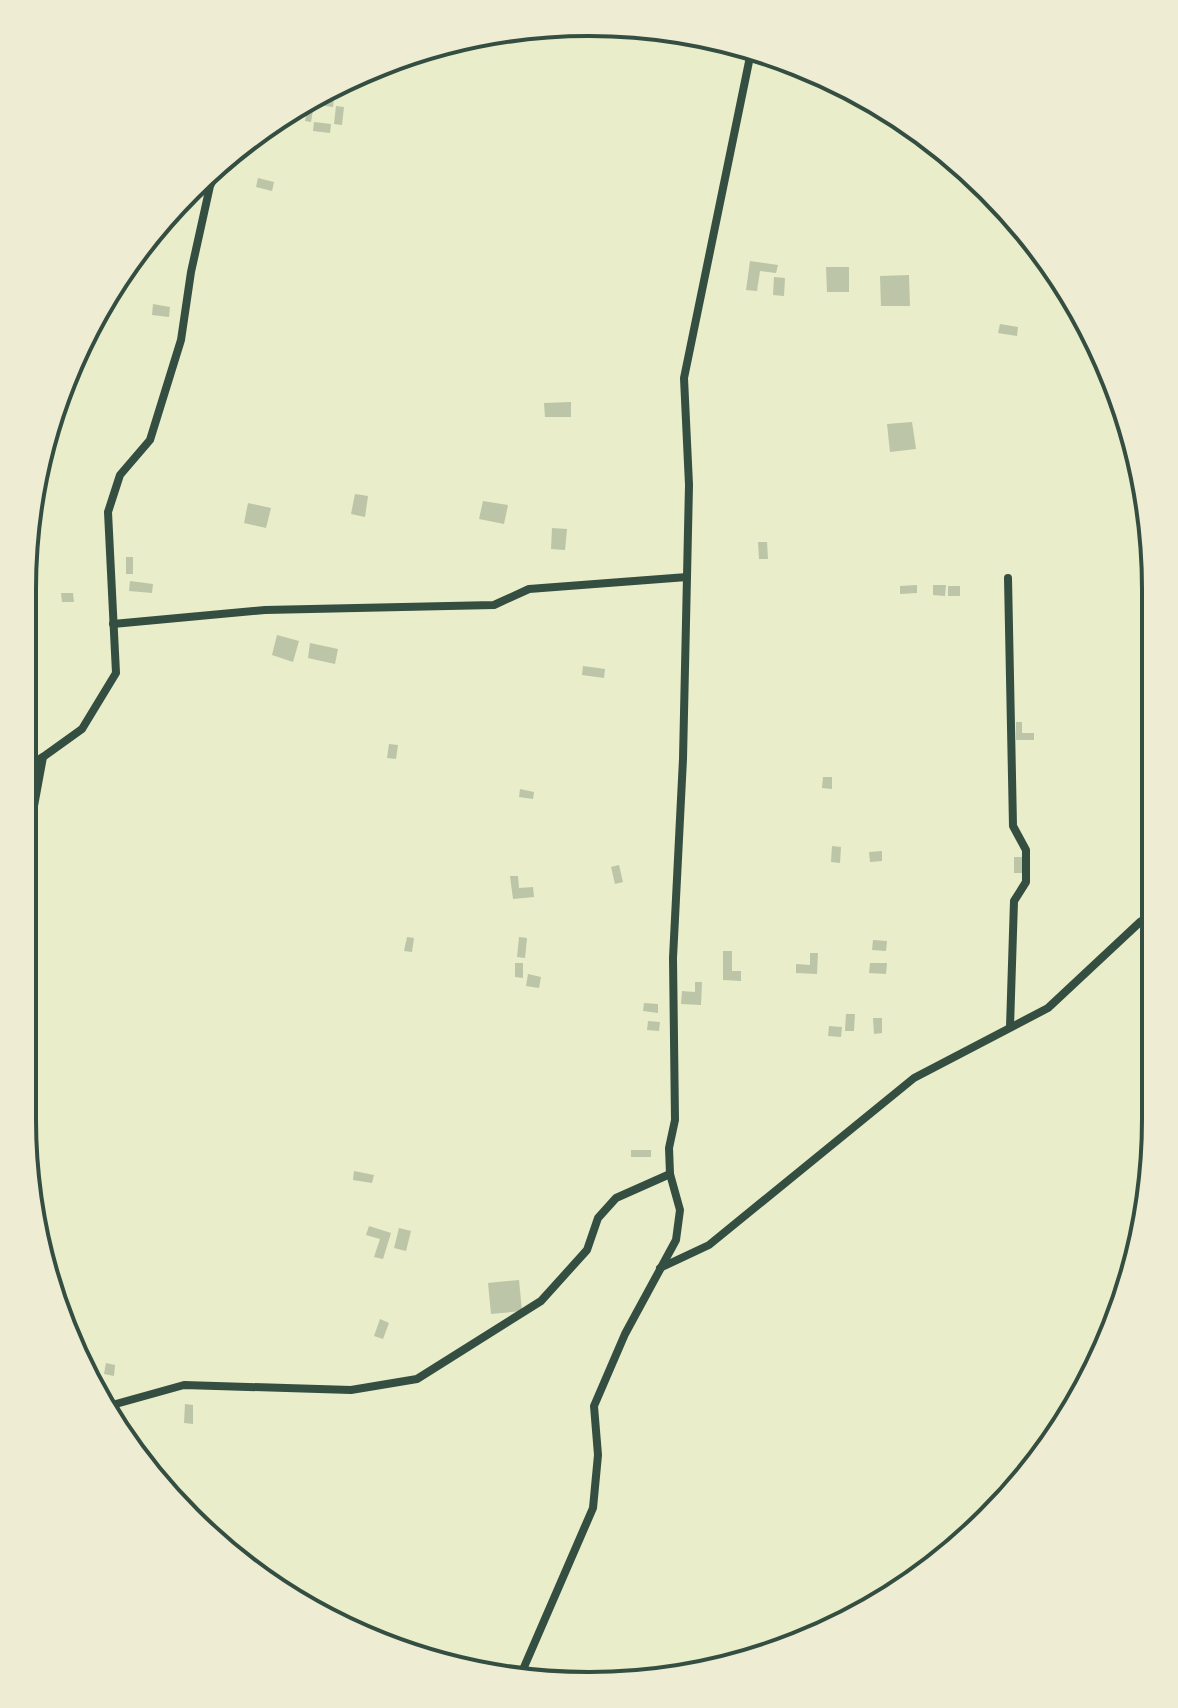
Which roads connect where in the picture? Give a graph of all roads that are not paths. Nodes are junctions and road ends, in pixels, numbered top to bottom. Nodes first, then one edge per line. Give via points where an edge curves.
1 (749, 60) edge
2 (210, 187) edge
3 (687, 577) junction
4 (1008, 578) dead end
5 (113, 624) junction
6 (43, 757) junction
7 (36, 761) edge
8 (36, 795) edge
9 (1142, 921) edge
10 (1010, 1027) junction
11 (670, 1174) junction
12 (658, 1269) junction
13 (115, 1404) edge
14 (524, 1668) edge

1 - 3 street via 684,378
2 - 5 street via 181,340 150,440 120,475 108,512
3 - 5 street via 529,589 494,605 265,610
3 - 11 street
4 - 10 street via 1013,826 1026,850 1026,882 1014,901
5 - 6 street via 116,673 82,729
6 - 7 street
6 - 8 street
9 - 10 street via 1048,1008
10 - 12 street via 914,1078 709,1245
11 - 12 street via 680,1210 676,1240
11 - 13 street via 616,1198 598,1218 587,1250 541,1301 417,1379 351,1390 184,1385
12 - 14 street via 594,1406 598,1455 593,1508

